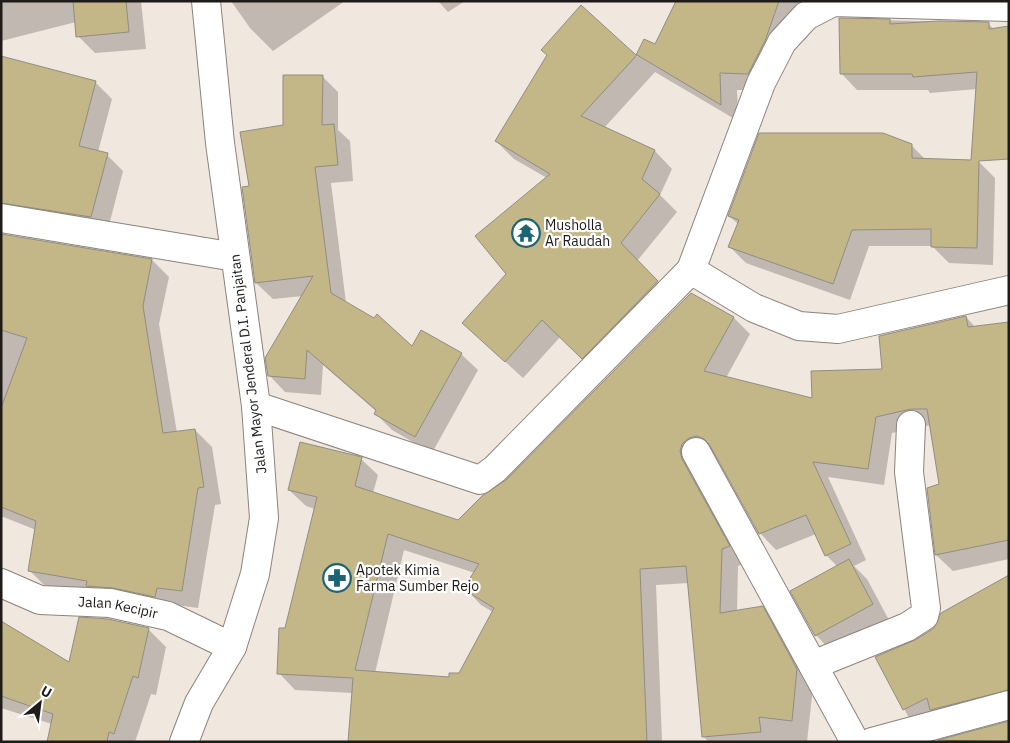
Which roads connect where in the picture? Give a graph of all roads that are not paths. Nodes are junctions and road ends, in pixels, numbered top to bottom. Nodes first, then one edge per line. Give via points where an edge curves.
1 (206, 1) edge
2 (1009, 6) edge
3 (1, 218) edge
4 (236, 257) junction
5 (691, 270) junction
6 (1009, 290) edge
7 (256, 406) junction
8 (911, 425) dead end
9 (696, 452) dead end
10 (1, 583) edge
11 (232, 647) junction
12 (813, 665) junction
13 (1009, 705) edge
14 (890, 739) edge
15 (184, 742) edge
16 (855, 742) edge

1 - 4 street, Jalan Mayor Jenderal D.I. Panjaitan via 220,143
2 - 5 street via 833,2 806,16 782,42 761,83
3 - 4 street
4 - 7 street, Jalan Mayor Jenderal D.I. Panjaitan
5 - 6 street via 763,312 799,326 838,330
5 - 7 street via 495,469 480,480
7 - 11 street, Jalan Mayor Jenderal D.I. Panjaitan via 264,518 256,574
8 - 12 street via 909,472 926,608 924,616 907,627
9 - 12 street
10 - 11 street, Jalan Kecipir via 40,600 110,603 168,616
11 - 15 street, Jalan Mayor Jenderal D.I. Panjaitan via 199,703
12 - 16 street
13 - 14 street

